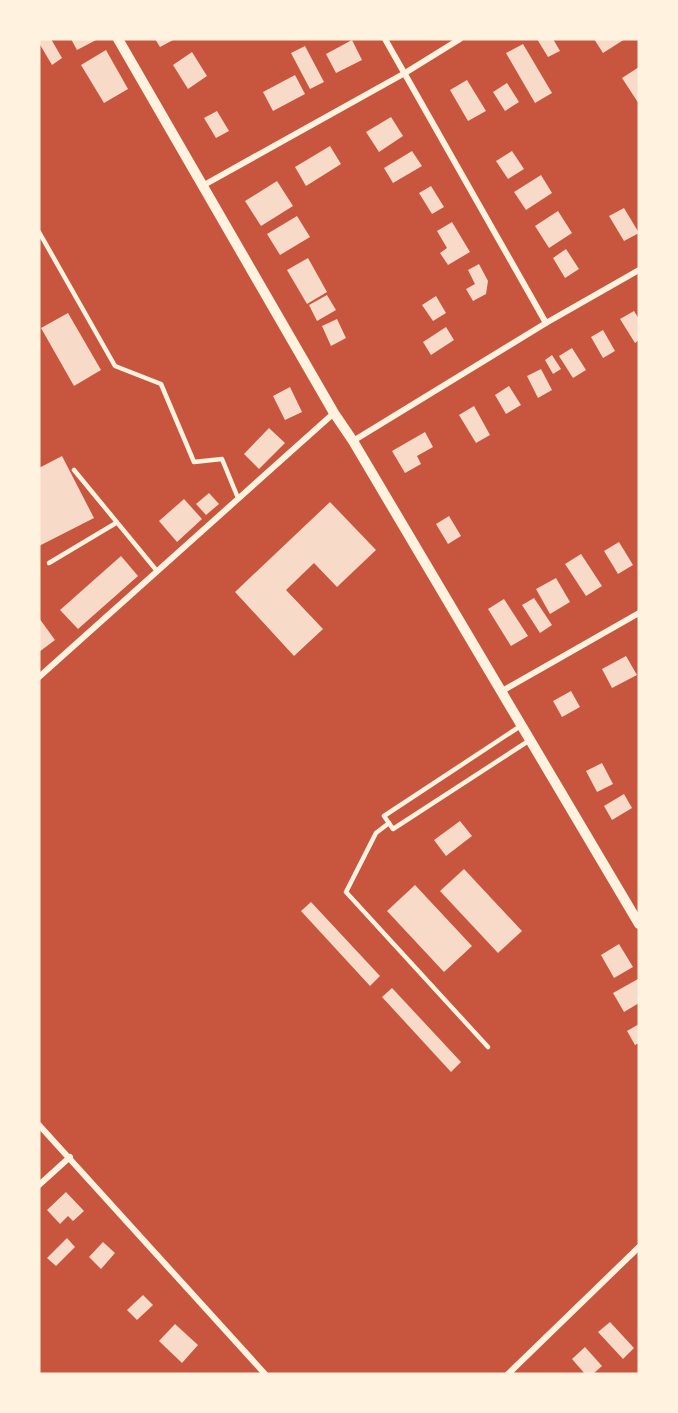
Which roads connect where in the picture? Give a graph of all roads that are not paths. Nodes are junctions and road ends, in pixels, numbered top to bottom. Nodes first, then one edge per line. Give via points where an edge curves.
1 (118, 39) edge
2 (385, 39) edge
3 (460, 39) edge
4 (405, 73) junction
5 (204, 185) junction
6 (39, 232) edge
7 (639, 270) edge
8 (546, 323) junction
9 (334, 413) junction
10 (353, 441) junction
11 (74, 470) dead end
12 (238, 498) junction
13 (116, 524) junction
14 (49, 563) dead end
15 (157, 571) junction
16 (639, 613) edge
17 (39, 677) edge
18 (502, 691) junction
19 (522, 725) junction
20 (531, 740) junction
21 (389, 823) junction
22 (639, 924) edge
23 (488, 1047) dead end
24 (39, 1125) edge
25 (69, 1157) junction
26 (39, 1185) edge
27 (639, 1247) edge
28 (265, 1374) edge
29 (508, 1374) edge

1 - 5 street
2 - 4 street
3 - 4 street
4 - 5 street
4 - 8 street
5 - 9 street
6 - 12 lane via 115,366 161,384 194,462 222,459
7 - 8 street
8 - 10 street
9 - 10 street
9 - 12 street
10 - 18 street
11 - 13 lane
12 - 15 street
13 - 14 lane
13 - 15 lane
15 - 17 street
16 - 18 street
18 - 19 street
19 - 20 street
19 - 21 lane via 384,816
20 - 21 lane via 393,829
20 - 22 street
21 - 23 lane via 376,833 346,891
24 - 25 street
25 - 26 street
25 - 28 street
27 - 29 street

